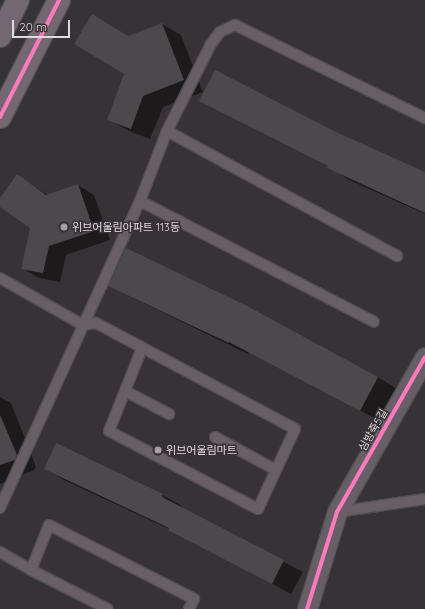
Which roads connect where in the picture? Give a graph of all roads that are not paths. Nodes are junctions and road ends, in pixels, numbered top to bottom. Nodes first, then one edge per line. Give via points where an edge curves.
1 (18, 0) edge
2 (59, 0) edge
3 (0, 36) edge
4 (0, 117) edge
5 (425, 118) edge
6 (167, 131) junction
7 (140, 201) junction
8 (397, 256) dead end
9 (0, 278) edge
10 (374, 322) dead end
11 (83, 325) junction
12 (142, 348) junction
13 (425, 357) edge
14 (125, 391) junction
15 (169, 414) dead end
16 (215, 437) dead end
17 (276, 470) junction
18 (425, 499) edge
19 (0, 508) edge
20 (337, 512) junction
21 (0, 552) edge
22 (31, 570) junction
23 (108, 609) edge
24 (189, 609) edge
25 (307, 609) edge

1 - 3 street
2 - 4 street
5 - 6 lane via 235,26 220,32 211,44
6 - 7 lane
6 - 8 lane
7 - 10 lane
7 - 11 lane
9 - 11 lane
11 - 12 lane via 96,323
11 - 19 lane
12 - 14 lane
12 - 17 lane via 295,429
13 - 20 street, 심방죽5길
14 - 15 lane
14 - 17 lane via 109,431 258,509
16 - 17 lane
18 - 20 lane
20 - 25 street, 심방죽5길
21 - 22 lane
22 - 23 lane
22 - 24 lane via 49,525 194,599

